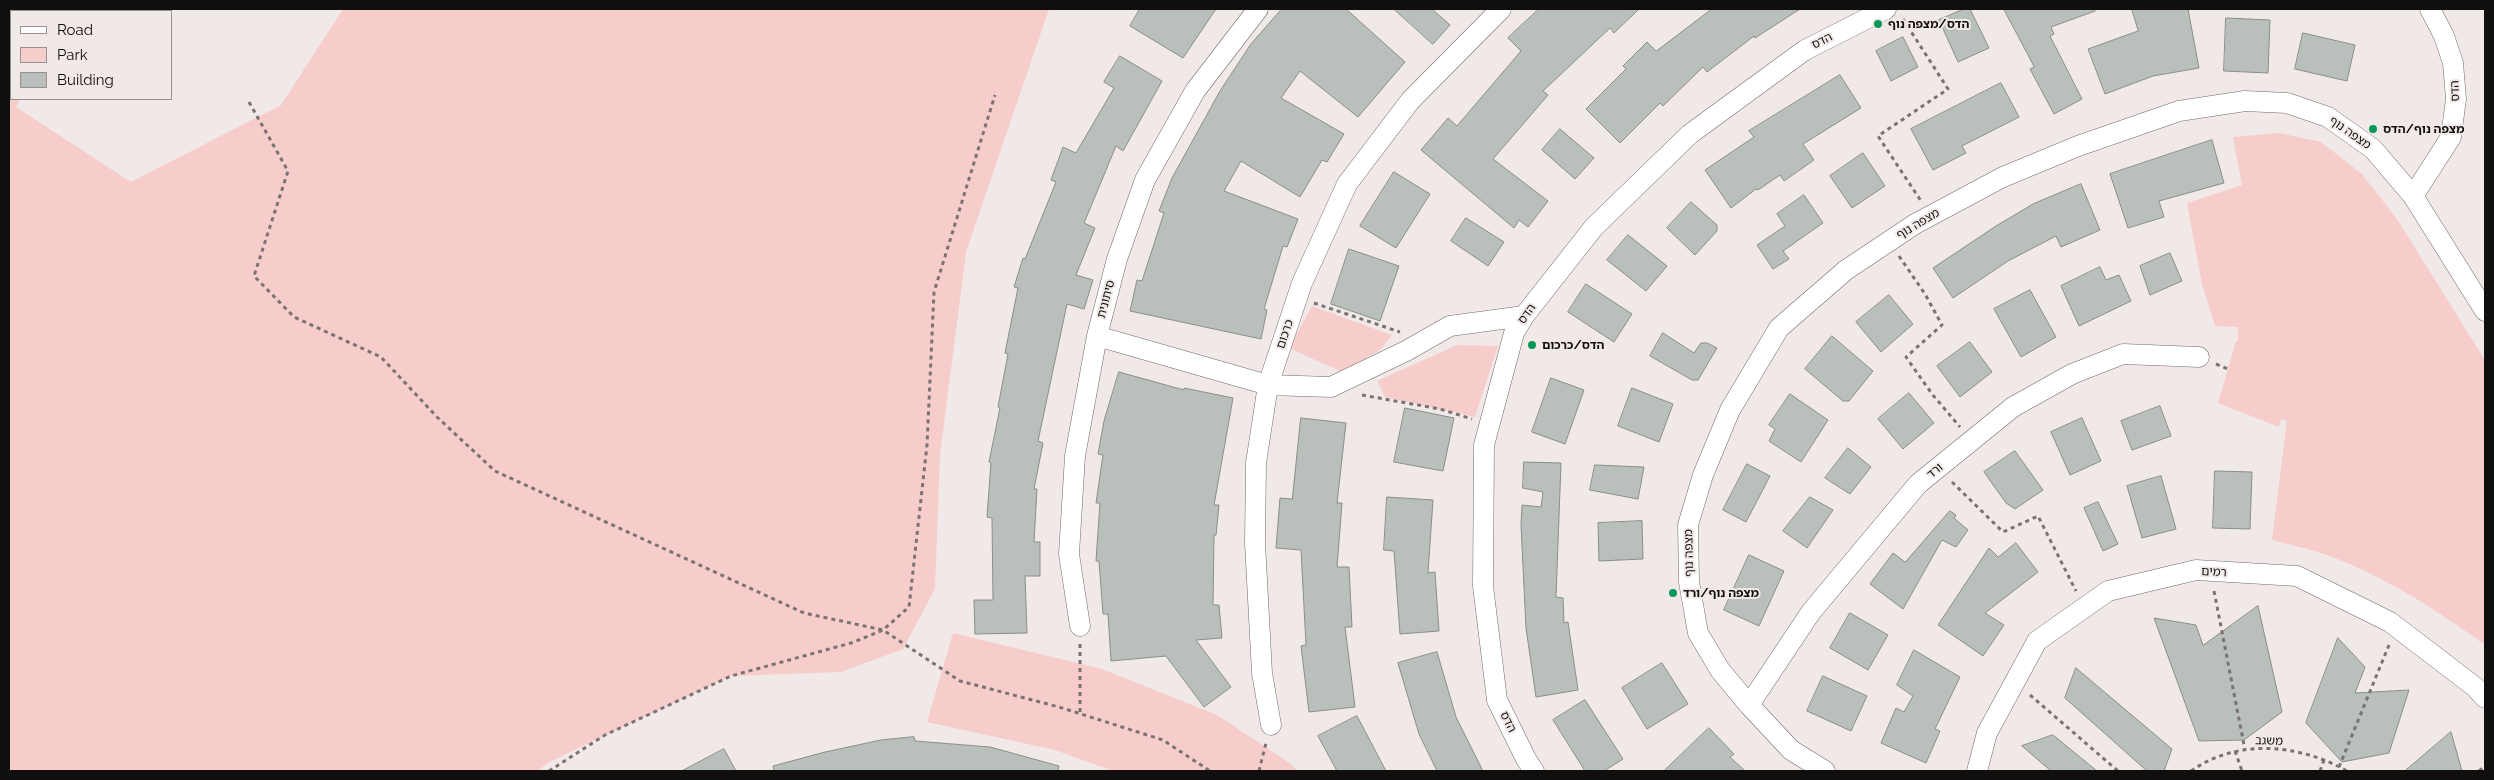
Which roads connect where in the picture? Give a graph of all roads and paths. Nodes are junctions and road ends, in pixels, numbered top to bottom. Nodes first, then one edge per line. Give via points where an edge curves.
1 (1258, 9) edge
2 (1501, 9) edge
3 (2430, 9) edge
4 (1893, 12) edge
5 (995, 95) dead end
6 (249, 102) dead end
7 (2413, 196) junction
8 (1931, 216) junction
9 (1889, 242) junction
10 (1297, 297) junction
11 (2485, 311) edge
12 (1524, 316) junction
13 (1097, 336) junction
14 (1425, 341) junction
15 (2200, 357) dead end
16 (1268, 385) junction
17 (1331, 387) junction
18 (1490, 425) junction
19 (1972, 441) junction
20 (1938, 468) junction
21 (2210, 571) junction
22 (2084, 608) junction
23 (1080, 626) joint
24 (2397, 627) junction
25 (882, 630) junction
26 (2015, 682) junction
27 (2485, 698) edge
28 (1749, 705) junction
29 (1080, 714) junction
30 (1271, 725) joint
31 (2245, 750) junction
32 (2235, 751) junction
33 (2324, 760) junction
34 (2485, 766) edge
35 (2339, 767) junction
36 (549, 771) edge
37 (1210, 771) edge
38 (1259, 771) edge
39 (1534, 771) edge
40 (1825, 771) edge
41 (1978, 771) edge
42 (2118, 771) edge
43 (2191, 771) edge
44 (2242, 771) edge
45 (2320, 771) edge
46 (2347, 771) edge
47 (2479, 771) edge

1 - 13 street, סיתונית via 1195,90 1145,180 1117,258
2 - 10 street, כרכום via 1410,101 1347,184
3 - 7 street, הדס via 2453,63 2456,99 2451,137
4 - 8 path via 1948,89 1878,136
4 - 12 street, הדס via 1805,50 1690,134 1594,227
5 - 25 path via 934,292 927,445 909,607
6 - 25 path via 288,171 254,276 294,317 381,357 437,417 495,471 804,613
7 - 8 street, מצפה נוף via 2373,149 2328,117 2287,103 2245,101 2179,111 2078,146 2003,177
7 - 11 street, מצפה נוף
8 - 9 street, מצפה נוף
9 - 19 path via 1942,325 1906,357
9 - 28 street, מצפה נוף via 1846,270 1779,328 1730,410 1703,475 1688,525 1689,582 1698,633 1720,670
10 - 14 path
10 - 16 street, כרכום
12 - 14 street via 1450,326
12 - 18 street, הדס via 1514,333
13 - 16 street
13 - 23 street, סיתונית via 1075,456 1069,554
14 - 17 street
15 - 19 street, ורד via 2123,354 2072,374 2013,407
16 - 17 street
16 - 30 street, כרכום via 1256,463 1255,543 1262,673
17 - 18 path via 1440,409
18 - 39 street, הדס via 1484,445 1483,586 1497,700
19 - 20 street, ורד
20 - 22 path via 2003,532 2038,516
20 - 28 street, ורד via 1918,484 1811,612
21 - 22 street, רמים via 2196,570 2108,591
21 - 24 street, רמים via 2298,576
21 - 31 path
22 - 26 street, רמים via 2037,641
23 - 29 path
24 - 27 street, רמים
24 - 35 path
25 - 29 path via 960,681
25 - 36 path via 851,643 732,676 605,735
26 - 41 street, רמים via 1988,733
26 - 42 path
28 - 40 street, מצפה נוף via 1791,750
29 - 37 path via 1163,740
30 - 38 path
31 - 32 path, משגב
31 - 33 path, משגב via 2265,747 2296,751
32 - 43 path, משגב via 2208,760
32 - 44 path
33 - 35 path, משגב
33 - 45 path
34 - 47 path
35 - 46 path, משגב

